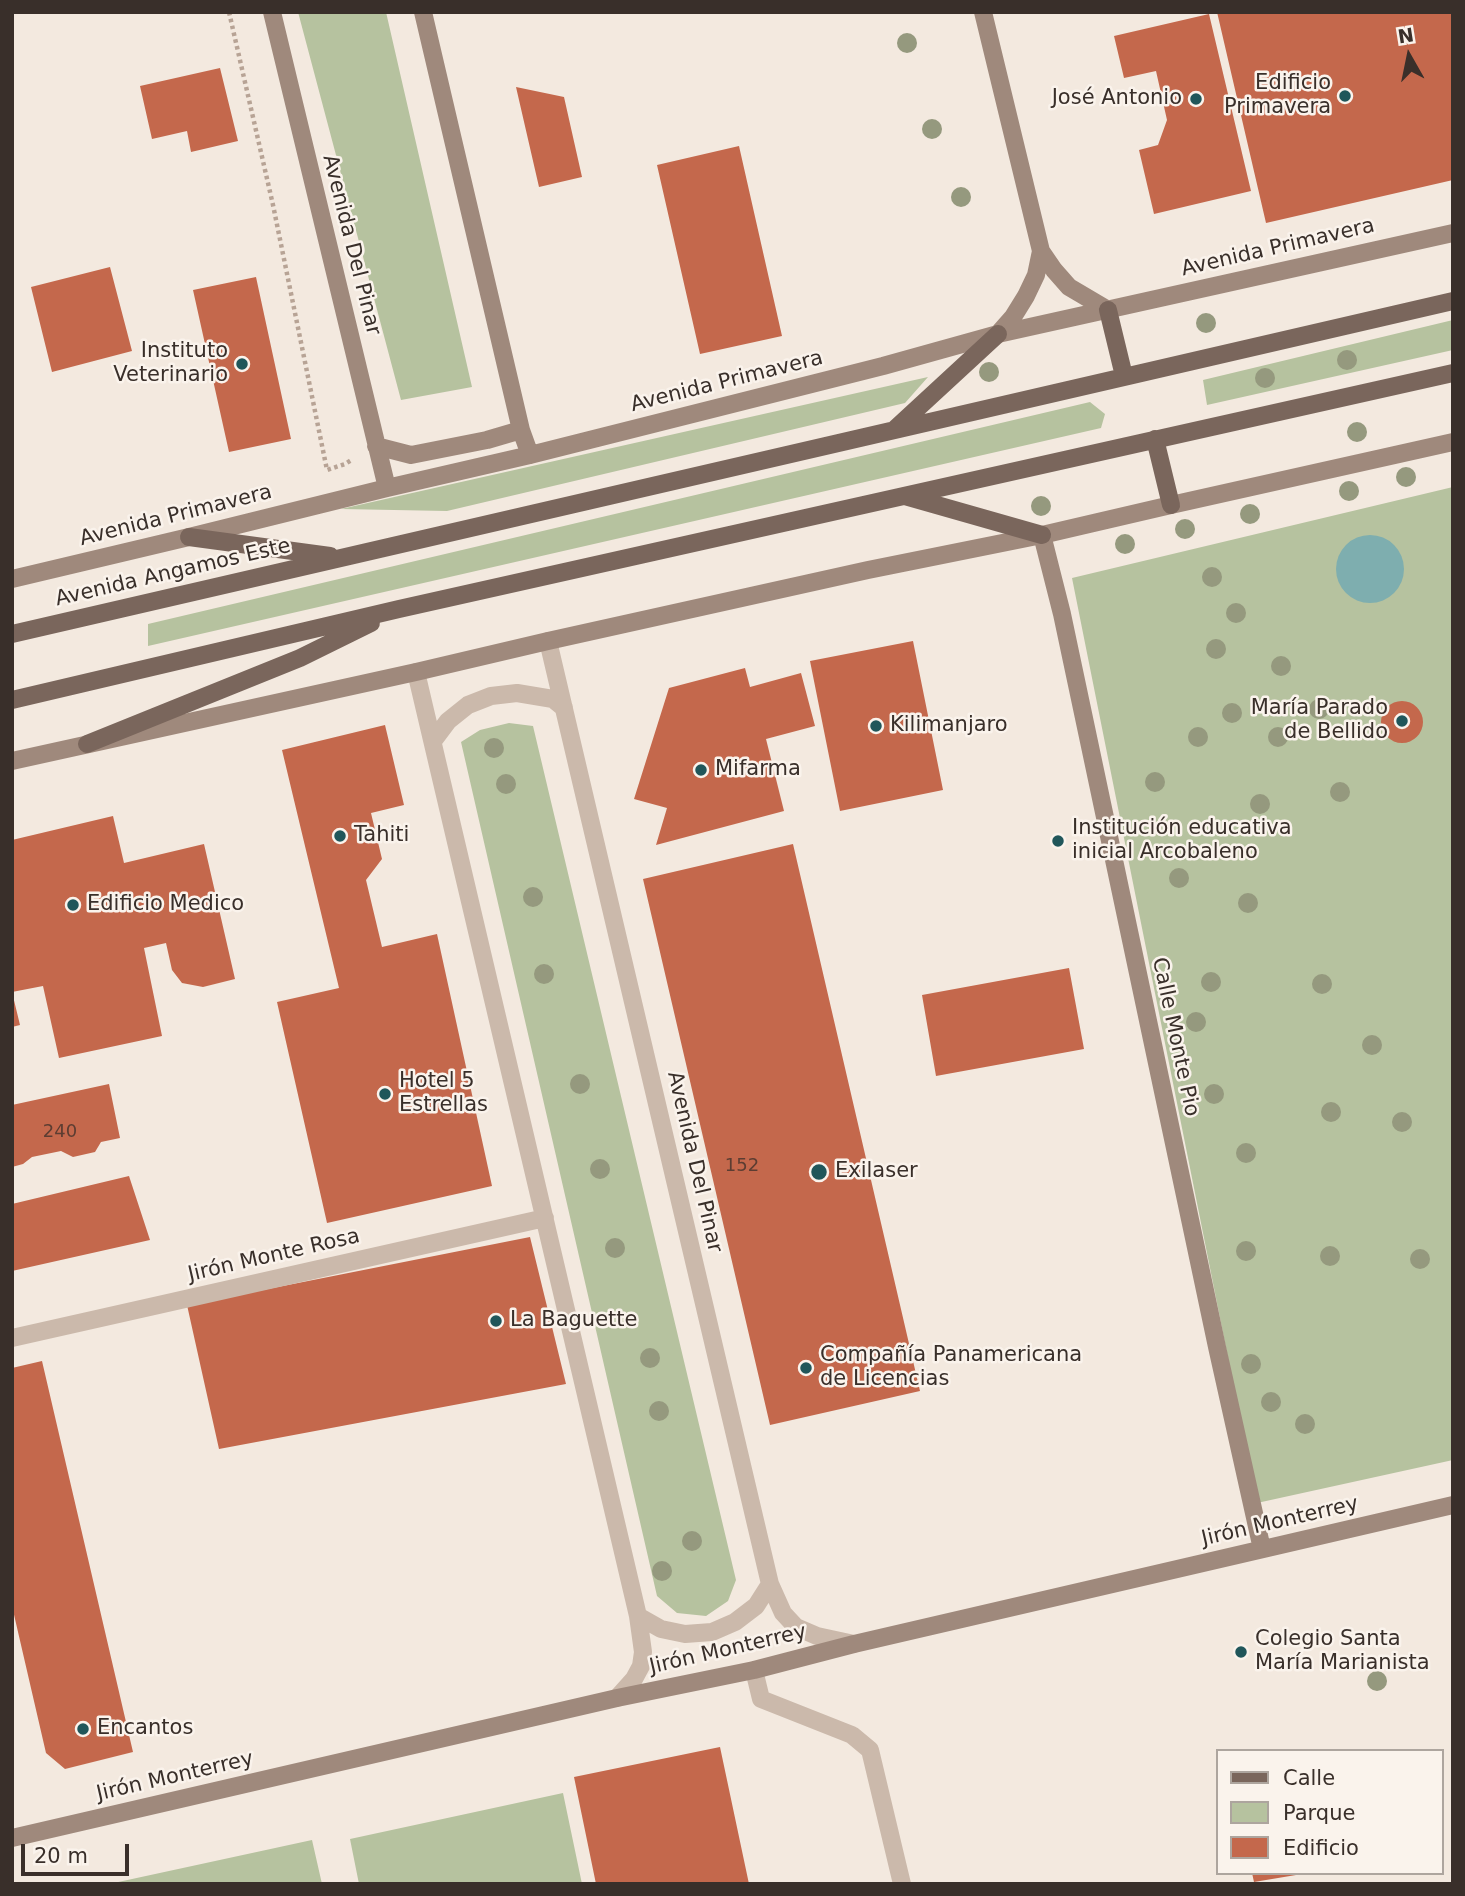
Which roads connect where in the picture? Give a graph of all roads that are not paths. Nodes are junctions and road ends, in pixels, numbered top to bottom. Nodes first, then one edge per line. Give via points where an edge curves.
1 (272, 12) edge
2 (423, 12) edge
3 (983, 12) edge
4 (1453, 233) edge
5 (1041, 251) junction
6 (1453, 301) edge
7 (1108, 310) junction
8 (998, 334) junction
9 (1453, 373) edge
10 (1124, 376) junction
11 (521, 430) junction
12 (893, 431) junction
13 (1155, 439) junction
14 (1453, 442) edge
15 (376, 444) junction
16 (530, 455) junction
17 (387, 488) junction
18 (902, 495) junction
19 (1171, 505) junction
20 (1042, 536) junction
21 (189, 537) junction
22 (344, 557) junction
23 (12, 579) edge
24 (399, 609) junction
25 (12, 634) edge
26 (548, 641) junction
27 (416, 672) junction
28 (12, 700) edge
29 (564, 708) junction
30 (433, 741) junction
31 (87, 744) junction
32 (12, 761) edge
33 (545, 1218) junction
34 (12, 1338) edge
35 (1453, 1505) edge
36 (1262, 1549) junction
37 (770, 1584) junction
38 (638, 1616) junction
39 (854, 1644) junction
40 (754, 1670) junction
41 (617, 1698) junction
42 (12, 1838) edge
43 (902, 1884) edge

1 - 15 street, Avenida Del Pinar
2 - 11 street
3 - 5 street
4 - 7 street, Avenida Primavera
5 - 7 street via 1069,286
5 - 8 street via 1027,296
6 - 10 main road
7 - 8 street, Avenida Primavera
7 - 10 main road
8 - 12 main road
8 - 16 street, Avenida Primavera
9 - 13 main road
10 - 12 main road
11 - 15 street via 411,455
11 - 16 street
12 - 22 main road
13 - 18 main road
13 - 19 main road
14 - 19 street
15 - 17 street, Avenida Del Pinar
16 - 17 street, Avenida Primavera
17 - 21 street, Avenida Primavera
18 - 20 main road
18 - 24 main road
19 - 20 street
20 - 26 street
20 - 36 street, Calle Monte Pio
21 - 22 main road
21 - 23 street, Avenida Primavera
22 - 25 main road, Avenida Angamos Este
24 - 28 main road
24 - 31 main road via 300,658
26 - 27 street
26 - 29 street, Avenida Del Pinar
27 - 30 street
27 - 31 street
29 - 30 street via 553,699 517,693 491,696 468,705
29 - 37 street, Avenida Del Pinar
30 - 33 street
31 - 32 street
33 - 34 street, Jirón Monte Rosa
33 - 38 street
35 - 36 street, Jirón Monterrey
36 - 39 street, Jirón Monterrey
37 - 38 street via 756,1606 712,1632 685,1634 661,1629
37 - 39 street, Avenida Del Pinar via 783,1613 796,1627
38 - 41 street via 641,1666
39 - 40 street, Jirón Monterrey
40 - 41 street, Jirón Monterrey
40 - 43 street via 761,1699 852,1735 870,1750
41 - 42 street, Jirón Monterrey

